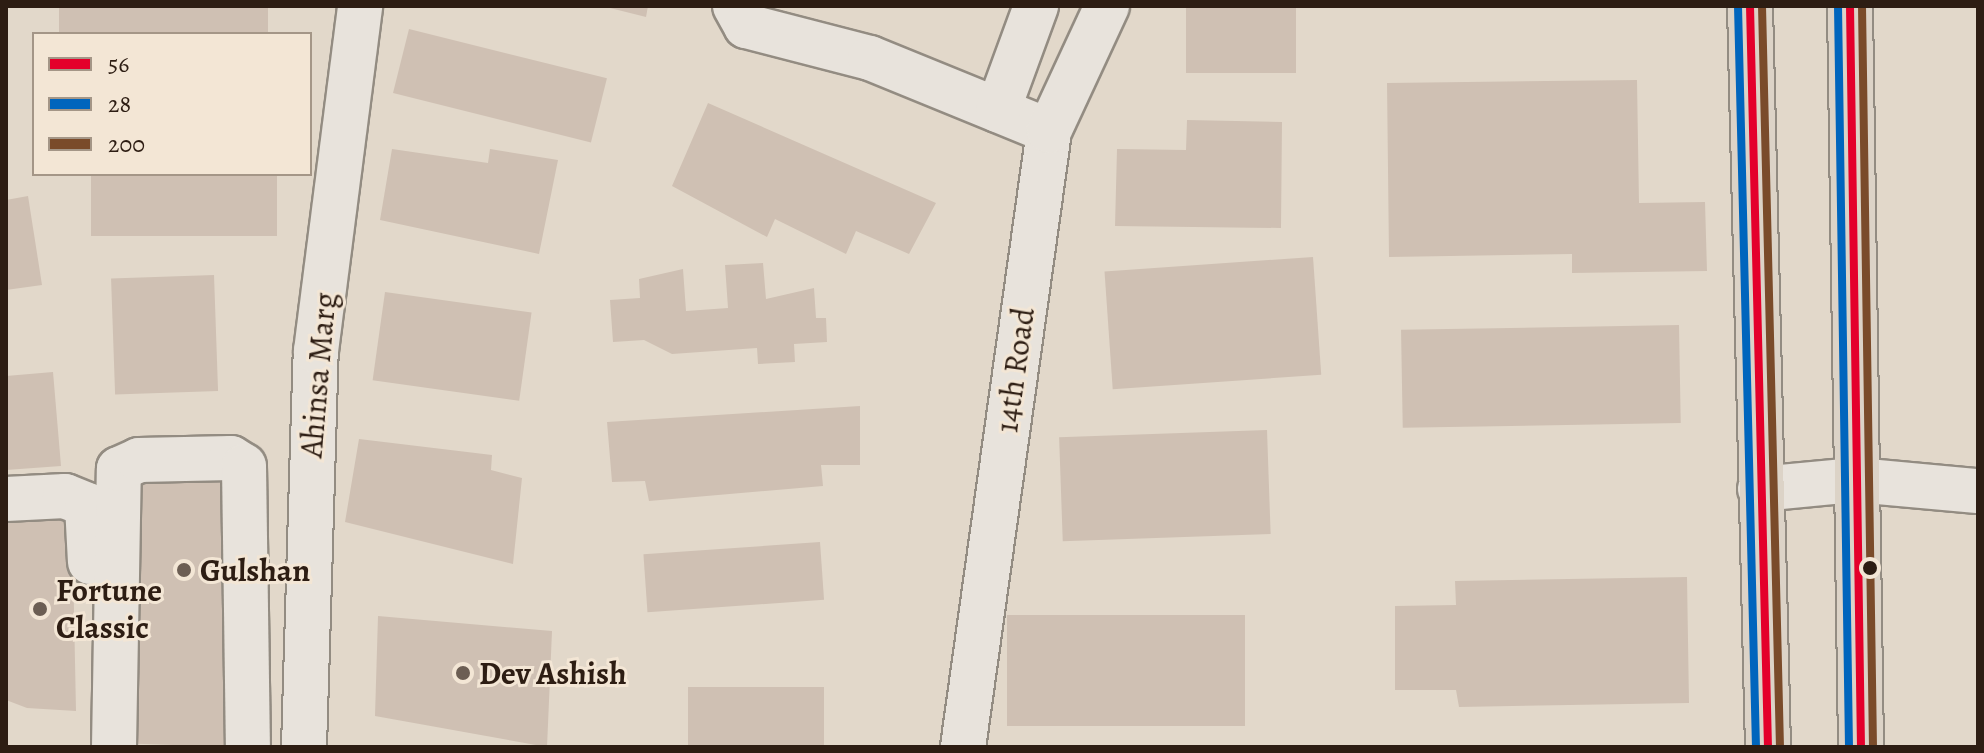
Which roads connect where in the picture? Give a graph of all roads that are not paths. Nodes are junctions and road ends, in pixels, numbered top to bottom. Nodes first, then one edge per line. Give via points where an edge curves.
1 (360, 6) edge
2 (735, 6) edge
3 (1039, 6) edge
4 (1750, 6) edge
5 (1850, 6) edge
6 (1101, 18) edge
7 (1018, 56) junction
8 (1068, 78) junction
9 (998, 110) junction
10 (1049, 131) junction
11 (1856, 480) junction
12 (1760, 489) junction
13 (1978, 491) edge
14 (6, 499) edge
15 (248, 727) edge
16 (304, 727) edge
17 (86, 747) edge
18 (114, 747) edge
19 (963, 747) edge
20 (1768, 747) edge
21 (1861, 747) edge

1 - 16 street, Ahinsa Marg via 316,351
2 - 9 street via 746,26 870,58
3 - 6 street
3 - 7 street
4 - 12 main road
5 - 11 main road
6 - 8 street, 14th Road
7 - 8 street
7 - 9 street
8 - 10 street, 14th Road
9 - 10 street
10 - 19 street, 14th Road
11 - 12 street
11 - 13 street
11 - 21 main road
12 - 20 main road
14 - 17 street via 65,496 87,505 91,516
15 - 16 street
15 - 18 street via 244,466 231,458 132,461 117,478

